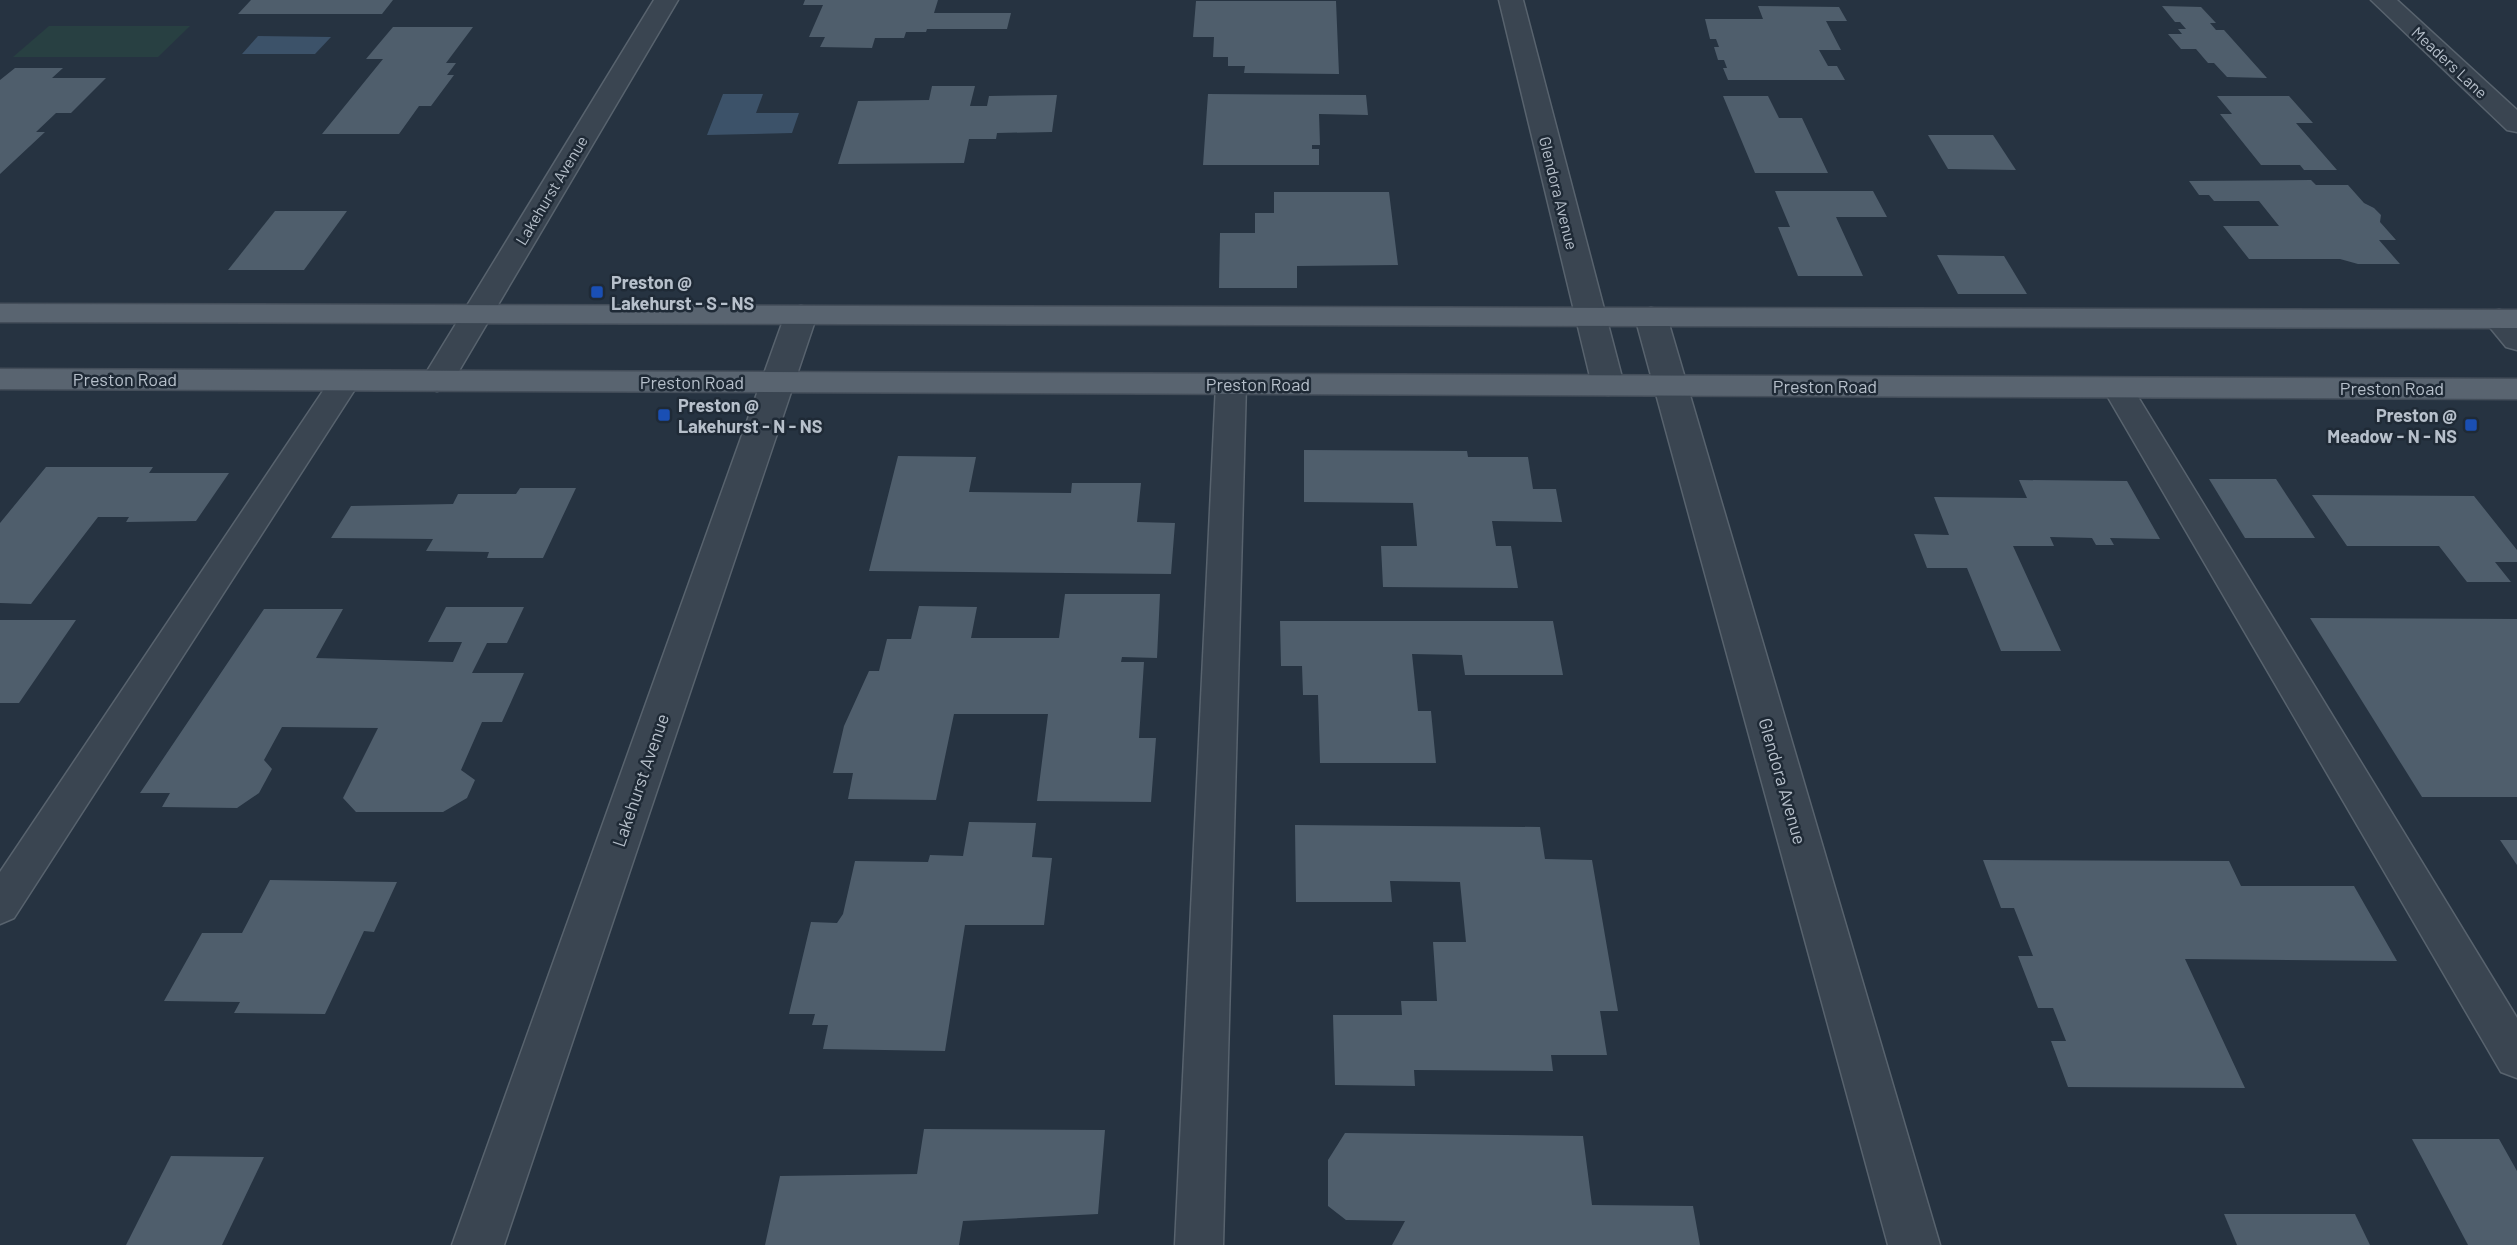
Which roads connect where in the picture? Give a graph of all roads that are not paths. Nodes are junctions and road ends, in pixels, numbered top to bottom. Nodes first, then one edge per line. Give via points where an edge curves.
1 (666, 0) edge
2 (1511, 0) edge
3 (2383, 0) edge
4 (2517, 124) edge
5 (0, 313) edge
6 (477, 314) junction
7 (801, 315) junction
8 (1590, 317) junction
9 (1651, 317) junction
10 (2511, 326) edge
11 (0, 379) edge
12 (346, 380) junction
13 (437, 381) junction
14 (777, 382) junction
15 (1231, 384) junction
16 (1608, 385) junction
17 (1670, 385) junction
18 (2117, 387) junction
19 (2517, 389) edge
20 (0, 906) edge
21 (2517, 1058) edge
22 (478, 1245) edge
23 (1199, 1245) edge
24 (1914, 1245) edge

1 - 6 street, Lakehurst Avenue
2 - 8 street, Glendora Avenue
3 - 4 street, Meaders Lane
5 - 6 main road
6 - 7 main road
6 - 13 street, Lakehurst Avenue
7 - 8 main road
7 - 14 street, Lakehurst Avenue
8 - 9 main road
8 - 16 street, Glendora Avenue
9 - 10 main road
9 - 17 street, Glendora Avenue
11 - 12 main road, Preston Road
12 - 13 main road, Preston Road
12 - 20 lane
13 - 14 main road, Preston Road
14 - 15 main road, Preston Road
14 - 22 street, Lakehurst Avenue
15 - 16 main road, Preston Road
15 - 23 lane
16 - 17 main road, Preston Road
17 - 18 main road, Preston Road
17 - 24 street, Glendora Avenue
18 - 19 main road, Preston Road
18 - 21 lane

